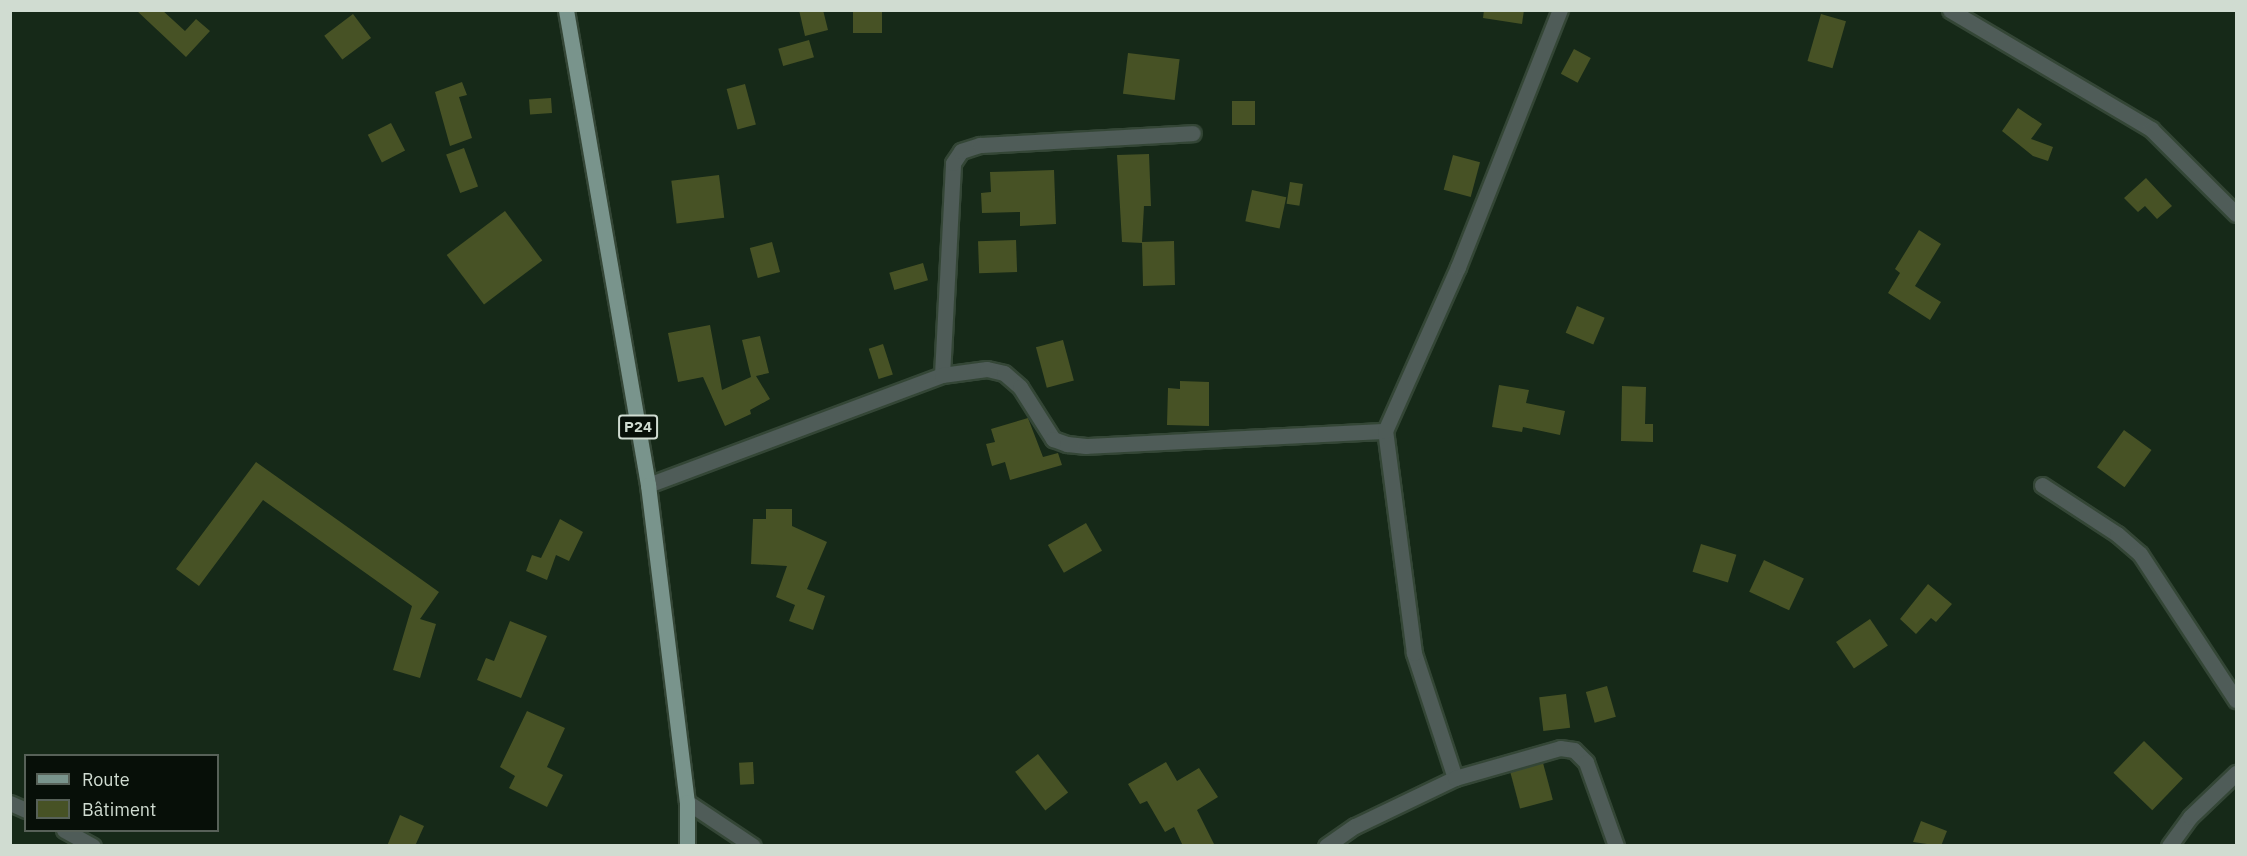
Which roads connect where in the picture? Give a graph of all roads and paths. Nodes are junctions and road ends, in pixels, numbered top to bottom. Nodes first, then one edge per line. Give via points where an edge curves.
1 (566, 10) edge
2 (1560, 10) edge
3 (1950, 10) edge
4 (1193, 133) dead end
5 (2236, 214) edge
6 (942, 375) junction
7 (1385, 431) junction
8 (648, 485) junction
9 (2042, 485) dead end
10 (2236, 700) edge
11 (2236, 773) edge
12 (1455, 778) junction
13 (687, 802) junction
14 (10, 803) edge
15 (24, 809) edge
16 (66, 832) edge
17 (93, 846) edge
18 (687, 846) edge
19 (753, 846) edge
20 (1326, 846) edge
21 (1616, 846) edge
22 (2169, 846) edge

1 - 8 main road, P24
2 - 7 street via 1458,267
3 - 5 street via 2151,129
4 - 6 street via 980,145 961,151 953,163
6 - 7 street via 987,369 1004,373 1020,387 1053,439 1086,446
6 - 8 street
7 - 12 street via 1414,653
8 - 13 main road, P24
9 - 10 street via 2117,534 2140,554
11 - 22 street via 2190,817
12 - 20 street via 1355,826
12 - 21 street via 1560,748 1574,750 1586,762
13 - 18 main road, P24
13 - 19 street
14 - 15 street
16 - 17 street

